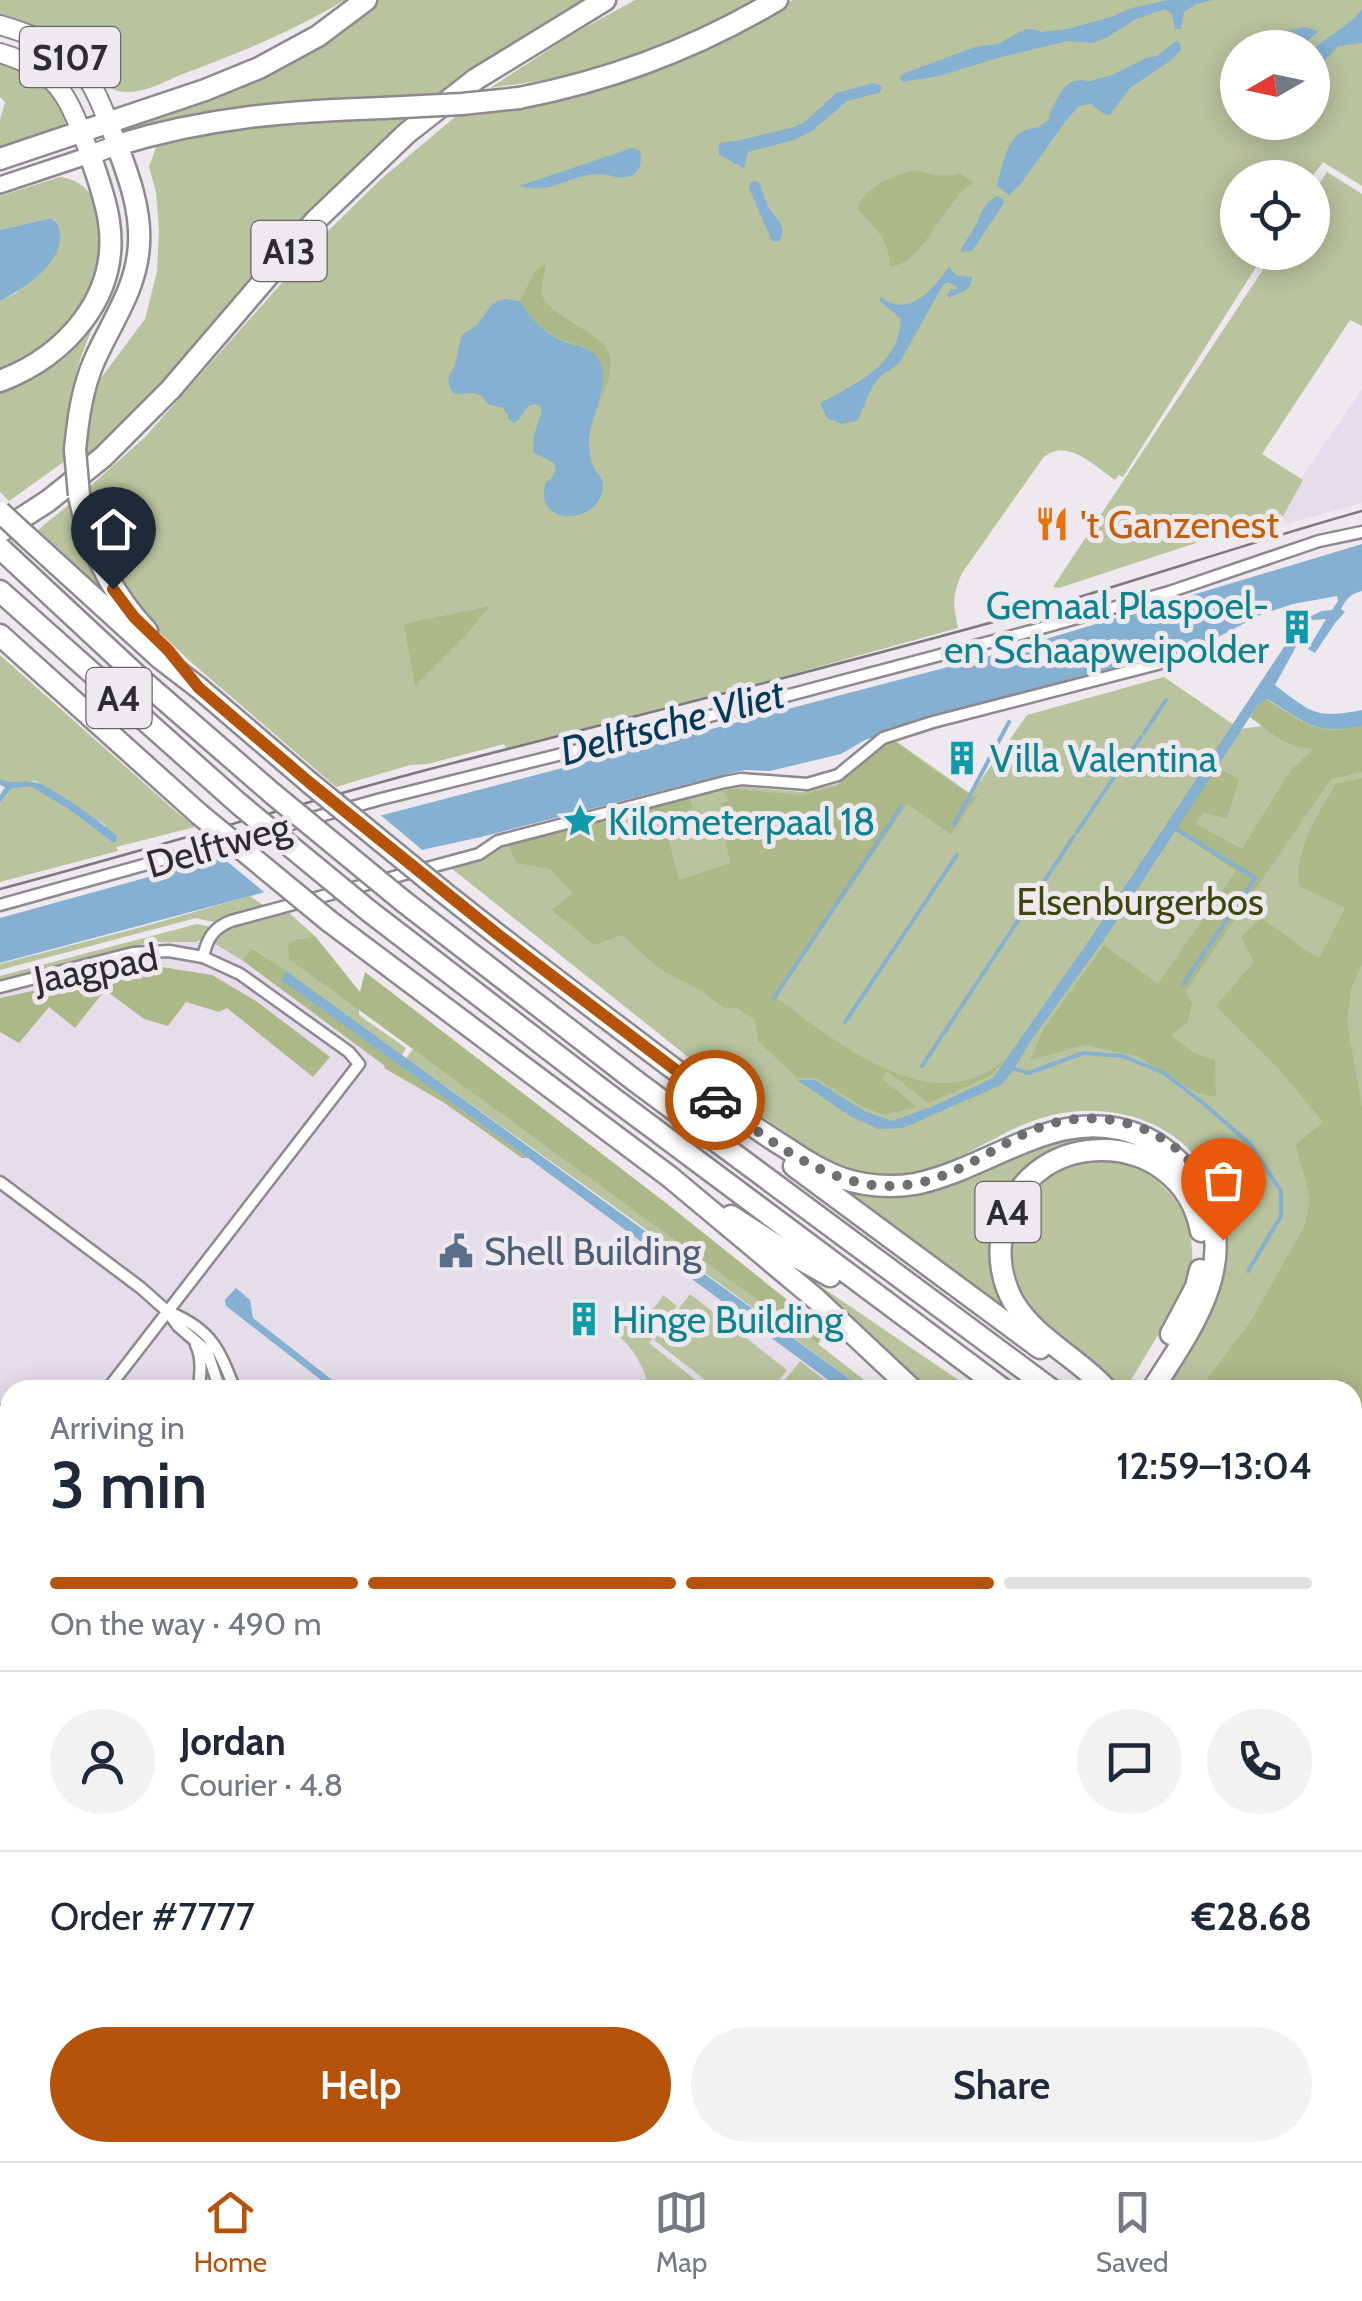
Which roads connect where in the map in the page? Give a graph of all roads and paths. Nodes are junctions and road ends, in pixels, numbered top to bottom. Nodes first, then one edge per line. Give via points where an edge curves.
1 (366, 0) edge
2 (606, 0) edge
3 (777, 0) edge
4 (0, 26) edge
5 (0, 53) edge
6 (109, 122) junction
7 (81, 131) junction
8 (118, 146) junction
9 (90, 154) junction
10 (0, 159) edge
11 (0, 185) edge
12 (0, 381) edge
13 (1362, 532) edge
14 (7, 534) edge
15 (0, 590) edge
16 (0, 636) edge
17 (1204, 652) dead end
18 (199, 688) junction
19 (0, 904) edge
20 (202, 957) junction
21 (0, 987) edge
22 (746, 1123) junction
23 (670, 1178) junction
24 (0, 1182) edge
25 (168, 1312) junction
26 (898, 1313) junction
27 (194, 1340) junction
28 (115, 1380) edge
29 (199, 1380) edge
30 (217, 1380) edge
31 (231, 1380) edge
32 (902, 1380) edge
33 (990, 1380) edge
34 (1039, 1380) edge
35 (1091, 1380) edge
36 (1094, 1380) edge
37 (1143, 1380) edge
38 (1162, 1380) edge

1 - 6 highway via 259,68
2 - 14 highway, A13 via 476,79 407,133 316,220 171,389 103,456
3 - 8 highway, bridge via 648,64 594,82 462,104 242,116
4 - 6 main road, S107 via 40,38 76,63
5 - 7 main road, S107 via 57,84
6 - 7 highway
6 - 8 main road, S107
7 - 9 main road, S107
7 - 10 highway
8 - 9 main road
8 - 18 highway, A4, bridge via 138,212 140,246 132,284 89,376 78,420 80,495 91,542 113,589
9 - 11 main road
9 - 12 highway via 110,224 102,284 62,345
13 - 19 street, Delftweg via 1031,631
14 - 18 highway, A4
14 - 34 highway, A4, bridge via 144,682 403,901
15 - 26 highway, A4, bridge via 239,804 369,910
16 - 23 highway, A4, bridge via 329,921
17 - 20 street, Jaagpad via 883,738 838,774 807,784 725,782 230,921 210,936
18 - 22 highway, A4, bridge via 442,891
20 - 21 street, Jaagpad via 133,953
20 - 25 street via 240,974 358,1064
22 - 35 highway, A4 via 789,1163
22 - 38 highway, A4 via 817,1167 871,1185 944,1176 1068,1128 1099,1126 1155,1143 1202,1192 1216,1243 1204,1304
23 - 26 highway, A4
23 - 32 highway, A4
24 - 25 street
25 - 27 street
25 - 28 street
25 - 31 street via 209,1336
26 - 33 highway, A4
27 - 29 street
27 - 30 street via 208,1351
36 - 37 highway, A4 via 1025,1318 1006,1286 1000,1258 1006,1216 1027,1182 1068,1154 1102,1149 1137,1155 1174,1178 1202,1236 1196,1287

